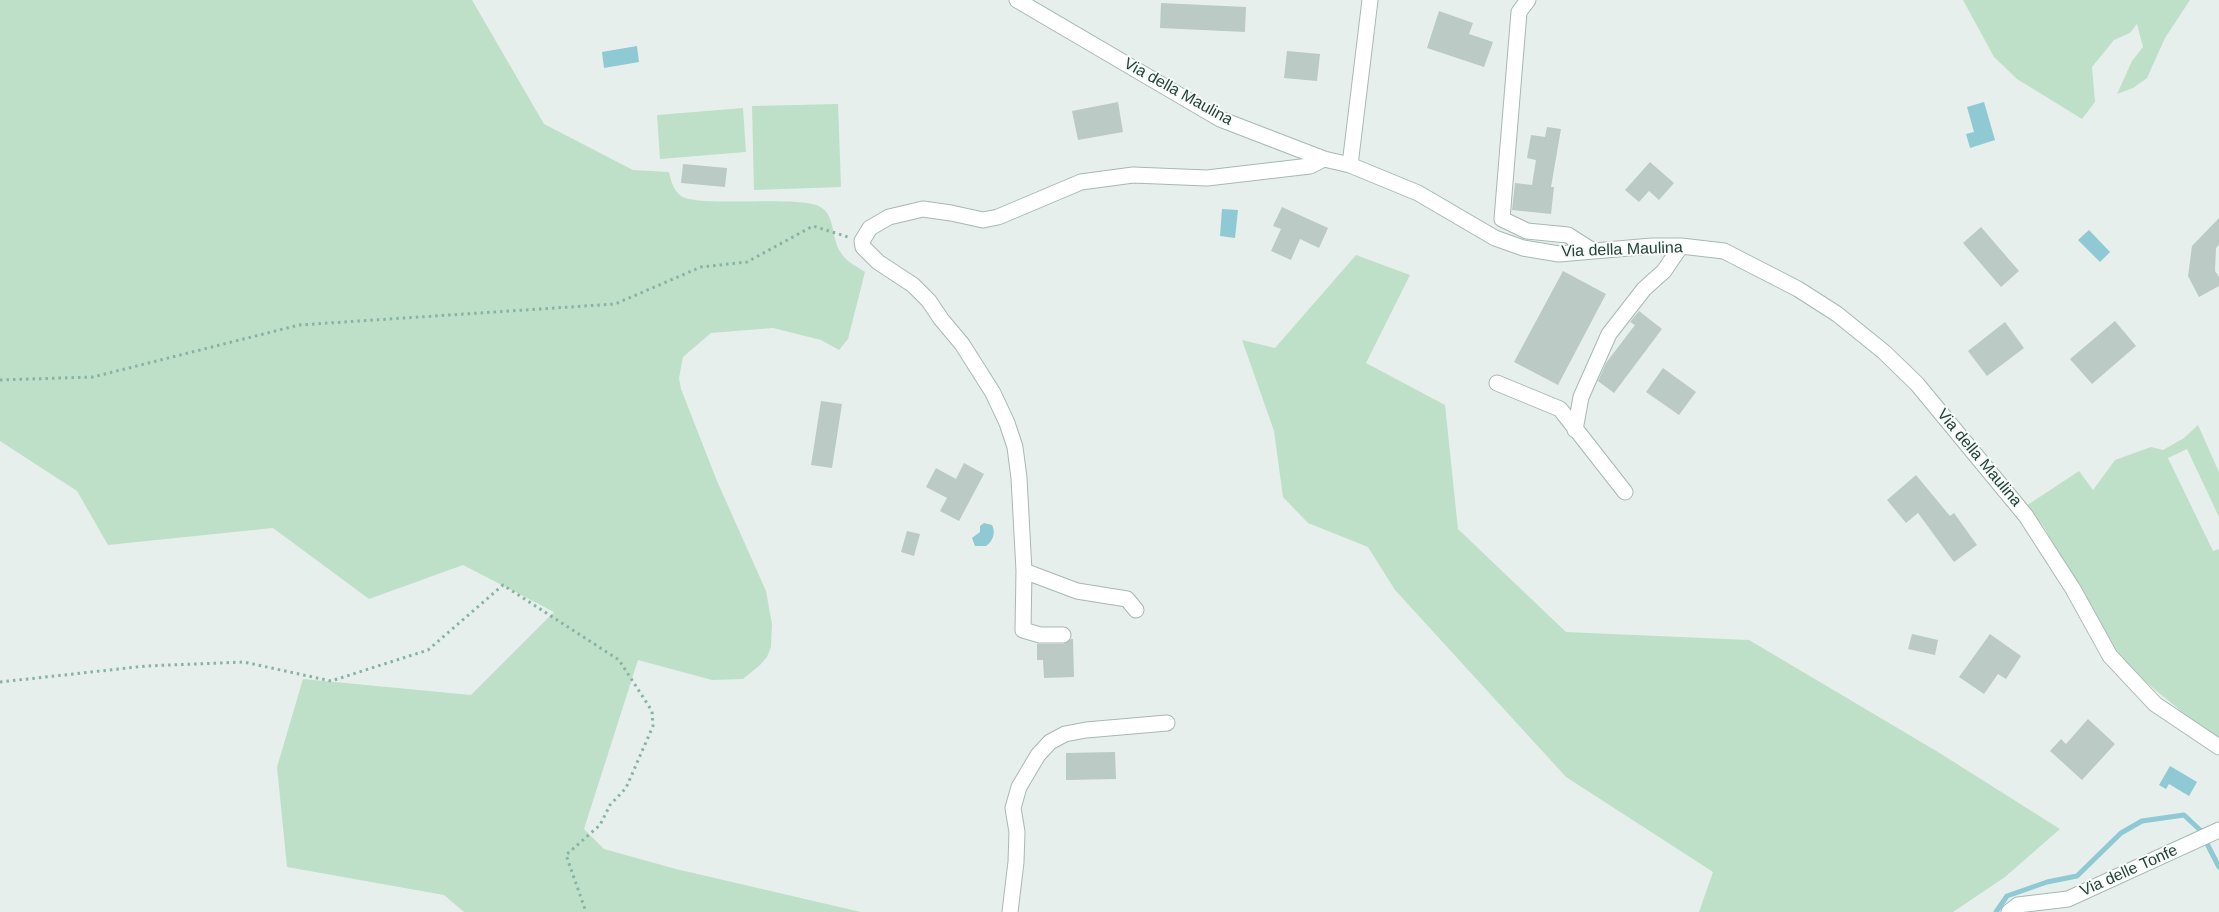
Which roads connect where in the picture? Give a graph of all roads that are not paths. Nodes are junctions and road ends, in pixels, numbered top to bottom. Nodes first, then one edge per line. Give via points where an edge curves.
1 (1017, 0) edge
2 (1370, 0) edge
3 (1528, 0) edge
4 (1324, 159) junction
5 (1350, 165) junction
6 (1681, 246) junction
7 (1593, 251) junction
8 (1497, 383) dead end
9 (1575, 430) junction
10 (1625, 492) dead end
11 (1024, 571) junction
12 (1136, 610) dead end
13 (1063, 635) dead end
14 (1167, 722) dead end
15 (2219, 747) edge
16 (2209, 835) edge
17 (1010, 912) edge
18 (2009, 912) edge

1 - 4 street, Via della Maulina via 1220,119
2 - 5 street
3 - 7 street via 1519,12 1502,219 1527,231 1568,235
4 - 5 street, Via della Maulina
4 - 11 street via 1310,166 1207,178 1133,175 1081,182 998,217 983,220 923,209 889,216 870,228 862,241 863,247 929,301 962,344 993,393 1007,423 1015,447 1019,478
5 - 7 street, Via della Maulina via 1418,193 1496,238 1522,248 1559,254
6 - 7 street, Via della Maulina
6 - 9 street via 1664,271 1644,289 1609,334 1581,397
6 - 15 street, Via della Maulina via 1724,251 1798,289 1837,314 1884,352 1917,384 2026,516 2073,589 2110,656 2155,704
8 - 9 street via 1560,409
9 - 10 street
11 - 12 street via 1077,591 1127,599
11 - 13 street via 1023,630 1040,635
14 - 17 street via 1065,734 1050,742 1038,756 1019,787 1013,808 1017,832
16 - 18 street, Via delle Tonfe via 2068,899 2018,905

